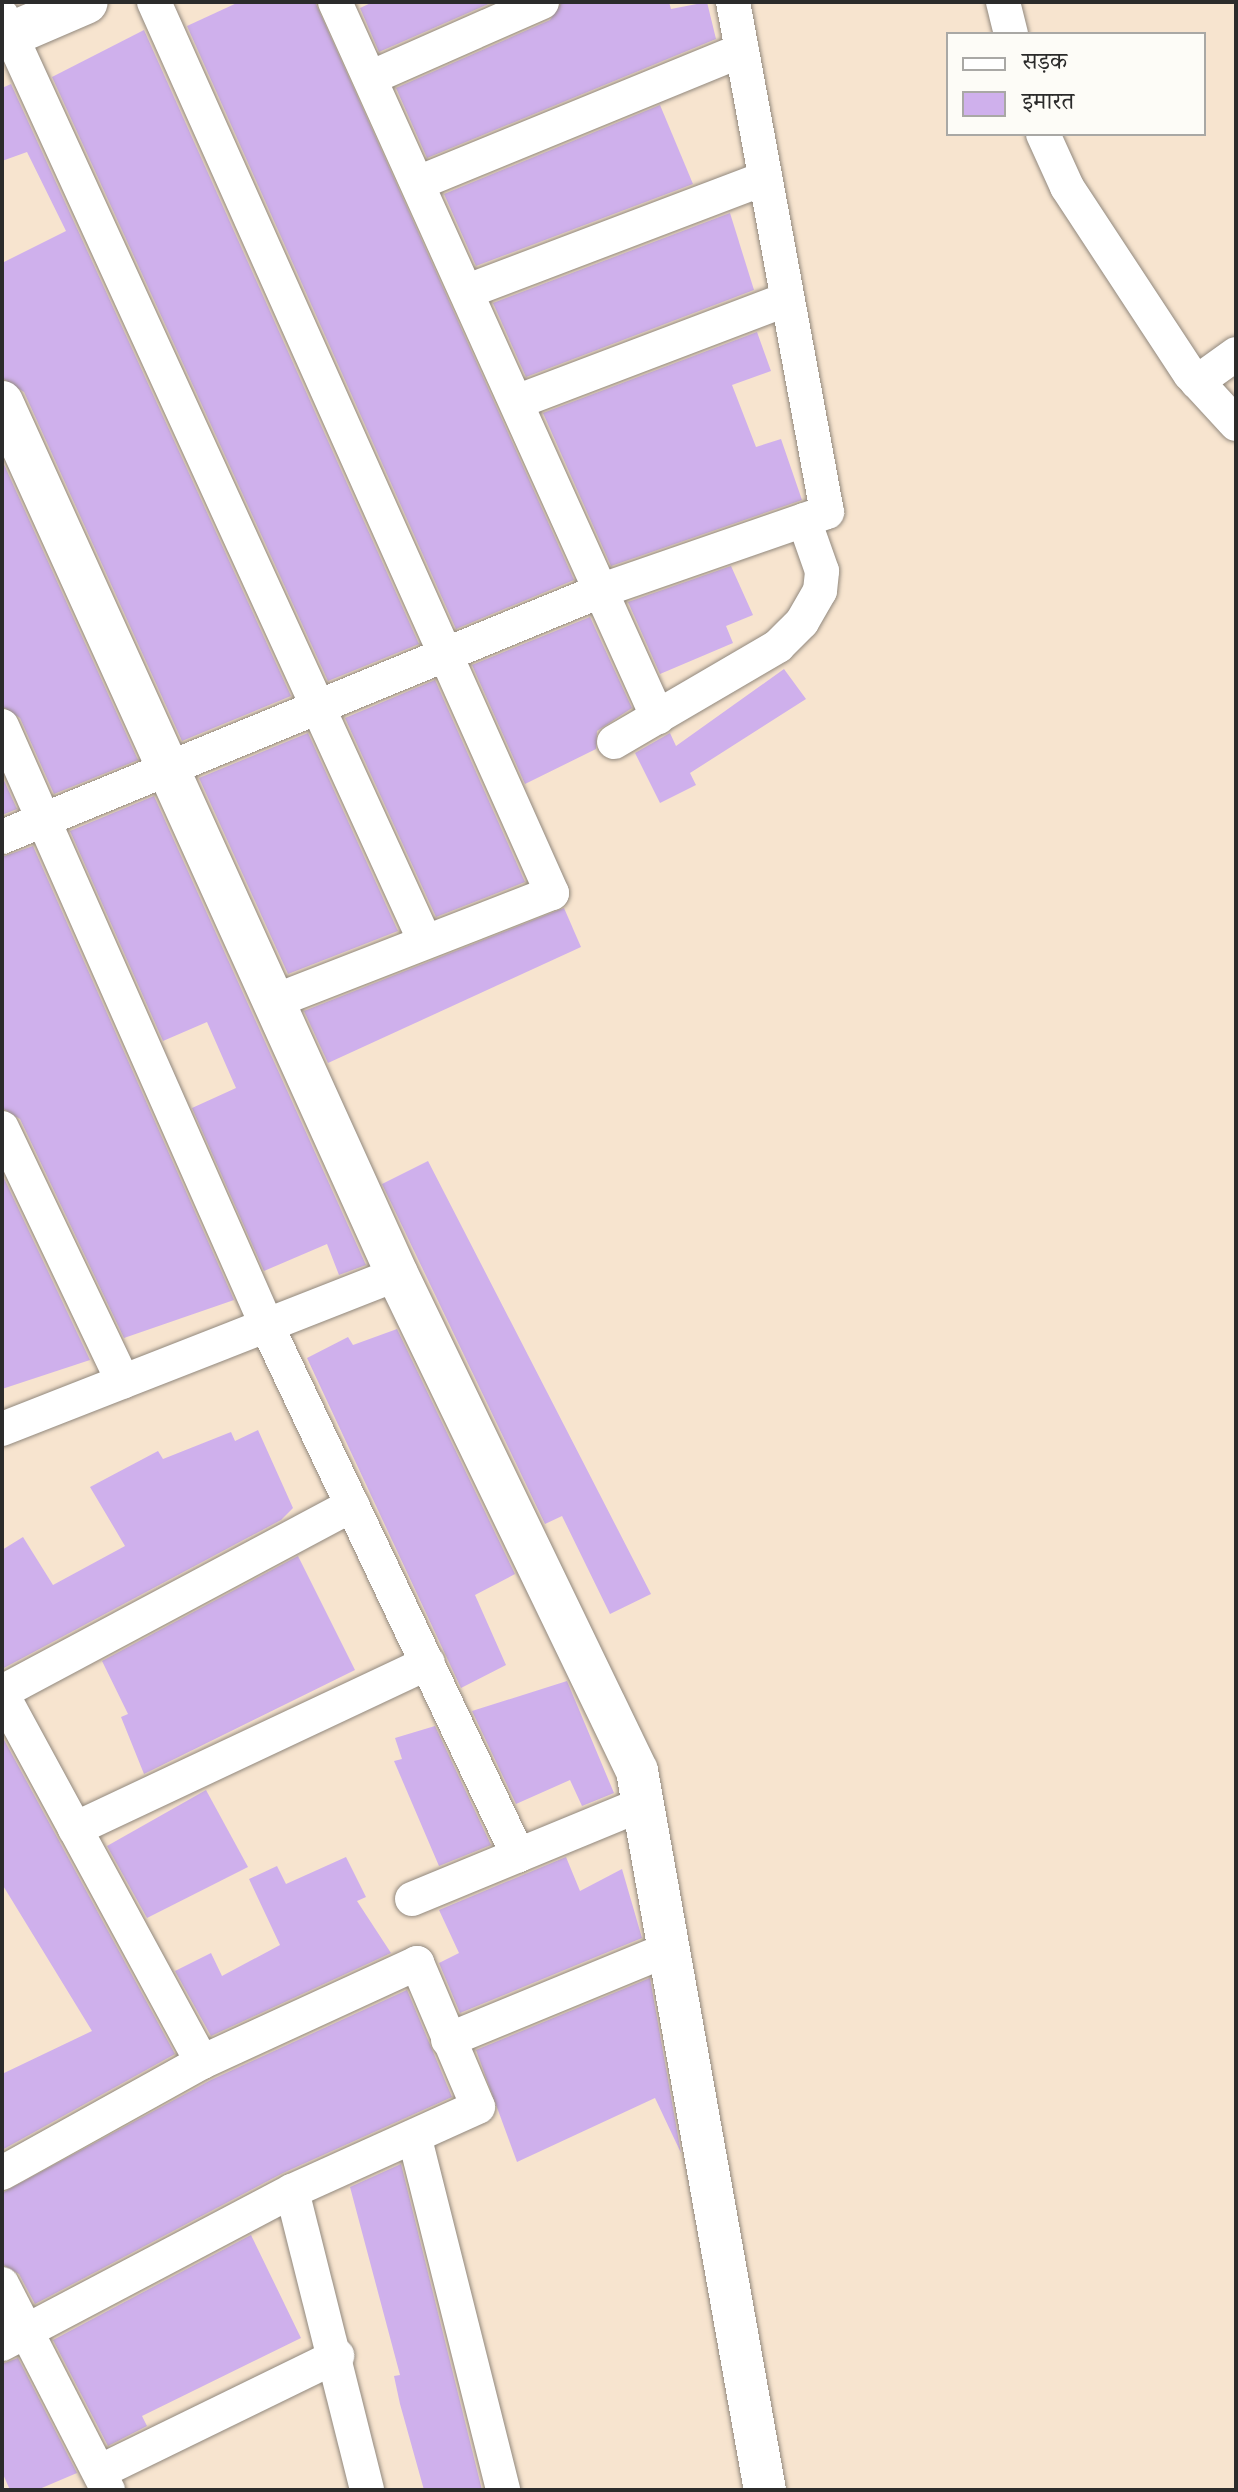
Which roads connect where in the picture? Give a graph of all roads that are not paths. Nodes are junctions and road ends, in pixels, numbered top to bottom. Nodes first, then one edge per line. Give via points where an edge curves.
1 (86, 2) edge
2 (154, 2) edge
3 (335, 2) edge
4 (542, 2) edge
5 (733, 2) edge
6 (1003, 2) edge
7 (6, 29) edge
8 (1010, 32) edge
9 (742, 50) junction
10 (370, 78) junction
11 (1044, 136) edge
12 (765, 178) junction
13 (418, 183) junction
14 (468, 291) junction
15 (787, 299) junction
16 (1236, 354) edge
17 (1197, 382) junction
18 (519, 401) junction
19 (2, 402) edge
20 (1236, 424) edge
21 (804, 520) junction
22 (605, 589) junction
23 (451, 658) junction
24 (323, 708) junction
25 (658, 718) junction
26 (2, 726) edge
27 (614, 742) dead end
28 (172, 767) junction
29 (45, 820) junction
30 (2, 837) edge
31 (424, 939) junction
32 (277, 1000) junction
33 (2, 1128) edge
34 (397, 1274) junction
35 (267, 1326) junction
36 (123, 1382) junction
37 (2, 1429) edge
38 (352, 1505) junction
39 (428, 1663) junction
40 (2, 1693) edge
41 (643, 1804) junction
42 (75, 1829) junction
43 (518, 1855) junction
44 (412, 1899) dead end
45 (671, 1948) junction
46 (448, 2040) junction
47 (202, 2062) junction
48 (415, 2139) junction
49 (2, 2173) edge
50 (292, 2191) junction
51 (2, 2284) edge
52 (16, 2337) edge
53 (337, 2356) junction
54 (104, 2481) edge
55 (367, 2490) edge
56 (503, 2490) edge
57 (765, 2490) edge

1 - 7 main road
2 - 23 street
3 - 10 street
4 - 10 street
5 - 9 street
6 - 8 street
7 - 24 street
9 - 12 street
9 - 13 street
10 - 13 street
11 - 17 street via 1067,187
12 - 14 street
12 - 15 street
13 - 14 street
14 - 18 street
15 - 18 street
15 - 21 street via 827,512
16 - 17 street
17 - 20 street
18 - 22 street
19 - 28 street
21 - 22 street
21 - 25 street via 822,571 811,611 778,646
22 - 23 street
22 - 25 street
23 - 24 street
23 - 31 street via 552,893
24 - 28 street
24 - 31 street
25 - 27 street
26 - 29 street
28 - 29 street
28 - 32 street
29 - 30 street
29 - 35 street
31 - 32 street
32 - 34 street
33 - 36 street
34 - 35 street
34 - 41 street via 637,1771
35 - 36 street
35 - 38 street
36 - 37 street
38 - 39 street
38 - 40 street
39 - 42 street
39 - 43 street
40 - 42 street
41 - 43 street
41 - 45 street
42 - 47 street
43 - 44 street
45 - 46 street
45 - 57 street
46 - 47 street via 417,1963
46 - 48 street via 478,2107
47 - 49 street
48 - 50 street
48 - 56 street
50 - 52 street
50 - 53 street
51 - 52 street
52 - 54 street
53 - 54 street
53 - 55 street

